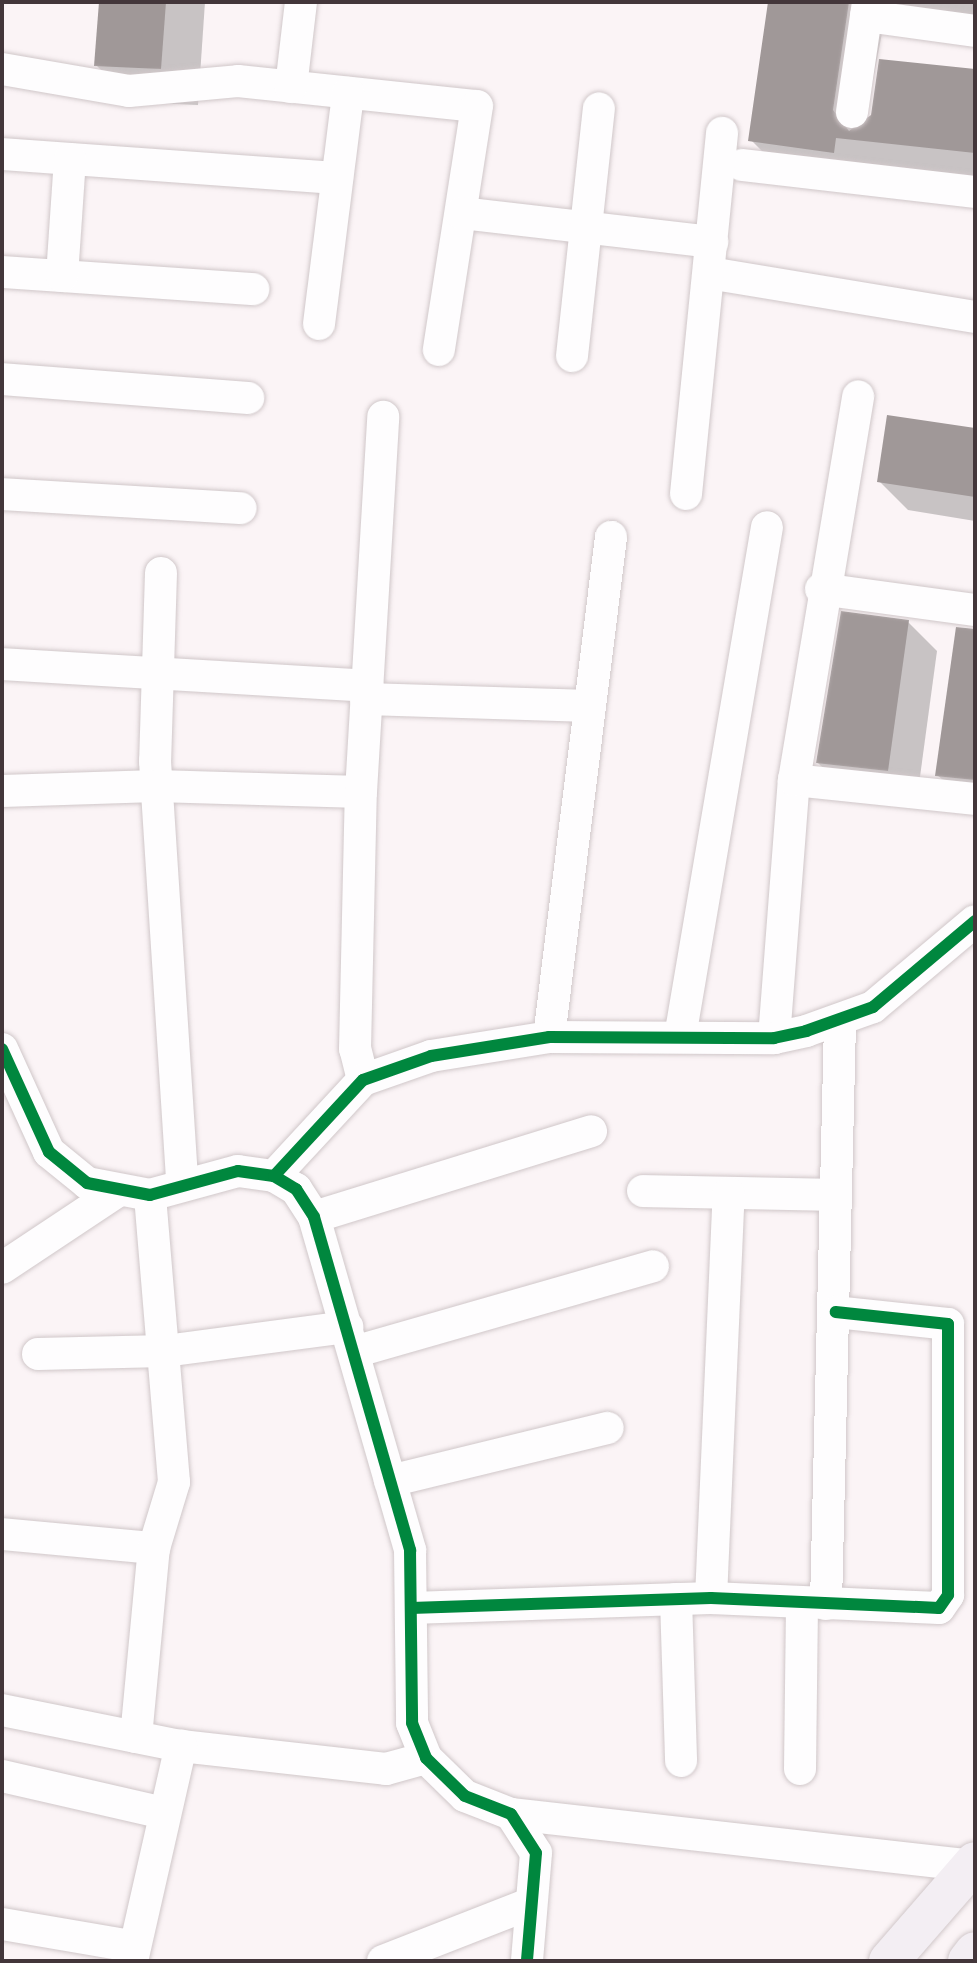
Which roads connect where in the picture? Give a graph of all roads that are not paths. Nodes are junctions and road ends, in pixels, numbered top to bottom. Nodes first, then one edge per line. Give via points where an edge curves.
1 (301, 2) edge
2 (867, 9) edge
3 (975, 31) edge
4 (2, 69) edge
5 (291, 87) junction
6 (348, 93) junction
7 (599, 108) dead end
8 (852, 112) dead end
9 (722, 133) dead end
10 (2, 154) edge
11 (70, 159) junction
12 (742, 165) dead end
13 (337, 178) junction
14 (975, 192) edge
15 (461, 213) junction
16 (586, 228) junction
17 (710, 257) junction
18 (2, 272) edge
19 (62, 276) junction
20 (253, 289) dead end
21 (974, 317) edge
22 (319, 324) dead end
23 (439, 350) dead end
24 (572, 356) dead end
25 (2, 379) edge
26 (858, 396) dead end
27 (248, 398) dead end
28 (383, 417) dead end
29 (2, 494) edge
30 (686, 494) dead end
31 (241, 508) dead end
32 (767, 527) dead end
33 (611, 537) dead end
34 (161, 573) dead end
35 (821, 589) junction
36 (975, 610) edge
37 (2, 664) edge
38 (157, 672) junction
39 (367, 692) junction
40 (590, 706) junction
41 (794, 780) junction
42 (156, 786) junction
43 (2, 791) edge
44 (361, 792) junction
45 (975, 799) edge
46 (973, 927) edge
47 (840, 1022) junction
48 (549, 1037) junction
49 (680, 1037) junction
50 (774, 1038) junction
51 (2, 1049) edge
52 (363, 1080) junction
53 (15, 1108) edge
54 (591, 1131) dead end
55 (274, 1176) junction
56 (182, 1184) junction
57 (643, 1191) dead end
58 (115, 1193) junction
59 (729, 1193) junction
60 (150, 1195) junction
61 (835, 1195) junction
62 (314, 1217) junction
63 (653, 1266) dead end
64 (2, 1268) edge
65 (836, 1312) junction
66 (350, 1339) junction
67 (165, 1351) junction
68 (38, 1354) dead end
69 (608, 1428) dead end
70 (390, 1481) junction
71 (2, 1535) edge
72 (154, 1548) junction
73 (711, 1598) junction
74 (676, 1599) junction
75 (814, 1603) junction
76 (411, 1608) junction
77 (2, 1710) edge
78 (136, 1737) junction
79 (181, 1746) junction
80 (426, 1758) junction
81 (681, 1761) dead end
82 (800, 1769) dead end
83 (2, 1776) edge
84 (163, 1813) junction
85 (511, 1814) junction
86 (974, 1865) edge
87 (529, 1904) junction
88 (2, 1924) edge
89 (975, 1952) edge
90 (132, 1954) edge
91 (383, 1961) edge
92 (527, 1961) edge
93 (889, 1961) edge
94 (968, 1961) edge

1 - 5 street
2 - 3 street
2 - 8 street
4 - 5 street via 129,91 238,81
5 - 6 street
6 - 13 street
6 - 15 street via 477,106
7 - 16 street
9 - 17 street
10 - 11 street
11 - 13 street
11 - 19 street
12 - 14 street
13 - 22 street
15 - 16 street
15 - 23 street
16 - 17 street
16 - 24 street
17 - 21 street
17 - 30 street
18 - 19 street
19 - 20 street
25 - 27 street
26 - 35 street
28 - 39 street
29 - 31 street
32 - 49 street
33 - 40 street
34 - 38 street
35 - 36 street
35 - 41 street
37 - 38 street
38 - 39 street
38 - 42 street
39 - 40 street
39 - 44 street
40 - 48 street
41 - 45 street
41 - 50 street
42 - 43 street
42 - 44 street
42 - 56 street
44 - 52 street via 355,1049
46 - 47 street via 873,1007
47 - 50 street
47 - 61 street
48 - 49 street
48 - 52 street via 431,1056
49 - 50 street
51 - 53 street
52 - 55 street
53 - 58 street via 67,1171
54 - 62 street
55 - 56 street via 238,1171
55 - 62 street via 296,1189
56 - 60 street
57 - 59 street
58 - 60 street
58 - 64 street
59 - 61 street
59 - 73 street
60 - 67 street
61 - 65 street
62 - 66 street
63 - 66 street
65 - 75 street
65 - 75 street via 948,1324 948,1595 939,1608
66 - 67 street
66 - 70 street
67 - 68 street
67 - 72 street via 174,1482
69 - 70 street
70 - 76 street via 410,1550
71 - 72 street
72 - 78 street
73 - 74 street
73 - 75 street
74 - 76 street
74 - 81 street
75 - 82 street
76 - 80 street via 412,1723
77 - 78 street
78 - 79 street
79 - 80 street via 386,1769
79 - 84 street
80 - 85 street via 465,1796
83 - 84 street
84 - 90 street
85 - 86 street
85 - 87 street via 536,1853
86 - 93 main road
87 - 91 street
87 - 92 street
88 - 90 street
89 - 94 main road

